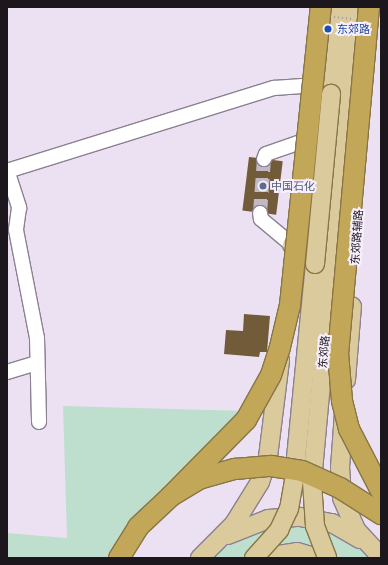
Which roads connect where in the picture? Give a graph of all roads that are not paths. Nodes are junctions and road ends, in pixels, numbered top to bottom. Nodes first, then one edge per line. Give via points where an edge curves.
1 (377, 7) edge
2 (325, 9) edge
3 (360, 11) edge
4 (306, 86) junction
5 (331, 94) junction
6 (301, 142) junction
7 (264, 159) dead end
8 (7, 170) edge
9 (260, 213) tunnel mouth
10 (292, 246) junction
11 (323, 264) junction
12 (37, 363) junction
13 (7, 372) edge
14 (39, 422) dead end
15 (303, 481) junction
16 (381, 491) edge
17 (171, 496) junction
18 (381, 514) edge
19 (205, 554) edge
20 (378, 555) edge
21 (119, 558) edge
22 (254, 558) edge
23 (259, 558) edge
24 (318, 558) edge
25 (327, 558) edge

1 - 20 main road, 东郊路辅路 via 340,467 345,507
2 - 4 main road via 309,41
2 - 5 main road, 东郊路
2 - 17 highway, bridge via 290,305 280,347 271,375 246,420
3 - 11 main road, 东郊路
3 - 16 highway, bridge via 338,353 342,401 349,429
4 - 6 main road
4 - 8 street via 274,88
5 - 6 main road
5 - 11 main road, 东郊路, bridge
6 - 7 street via 266,154
6 - 10 main road
8 - 12 street via 19,208 16,230 37,338
9 - 10 street via 260,219
10 - 11 main road
10 - 19 main road via 271,442 255,494
11 - 15 main road, 东郊路, bridge
12 - 13 street
12 - 14 street
15 - 22 main road, bridge via 279,530
15 - 25 main road, bridge
17 - 18 highway, bridge via 199,479 222,471 282,467 330,483
17 - 21 highway, bridge via 138,527
19 - 20 main road via 252,523 300,516 346,529
23 - 24 main road via 297,552

